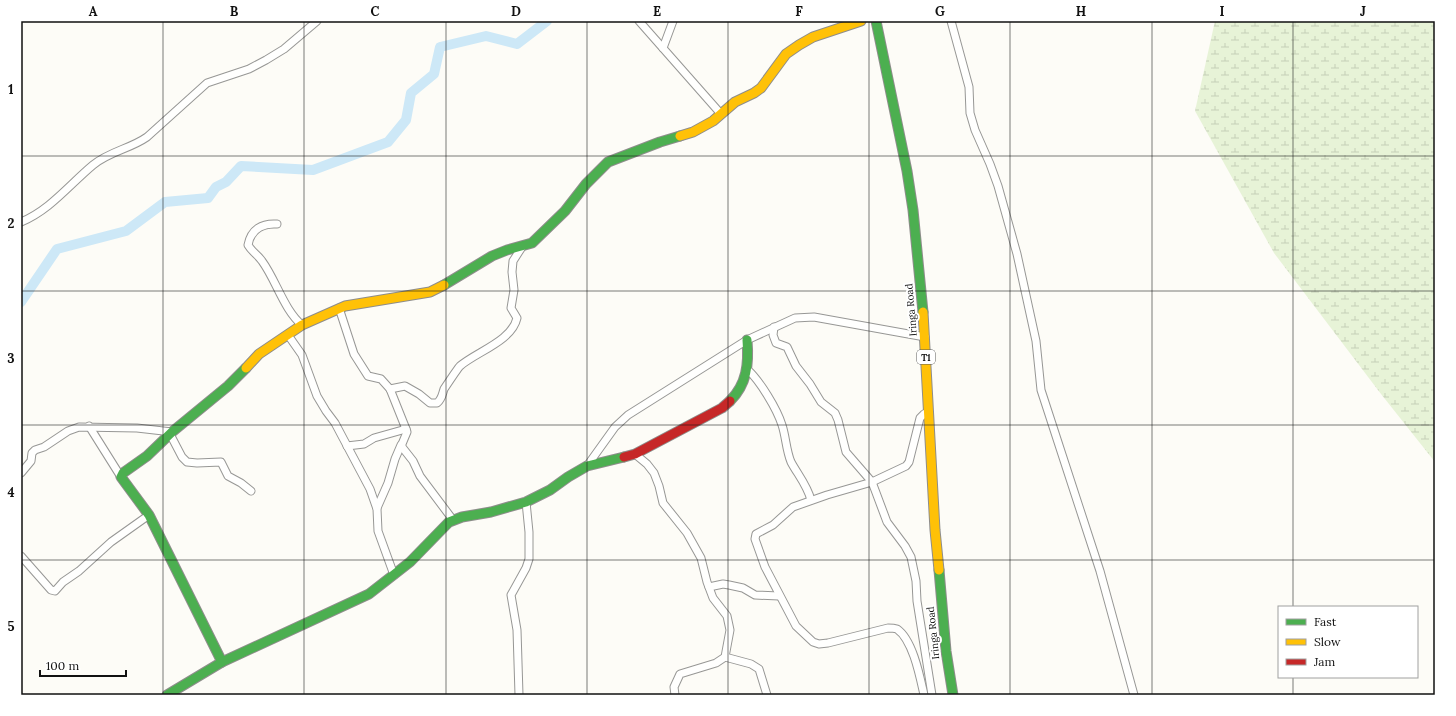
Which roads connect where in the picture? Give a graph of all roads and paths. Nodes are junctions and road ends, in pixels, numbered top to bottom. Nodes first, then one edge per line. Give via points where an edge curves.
1 (317, 21) edge
2 (639, 21) edge
3 (673, 21) edge
4 (859, 21) edge
5 (876, 21) edge
6 (951, 21) edge
7 (663, 48) junction
8 (721, 114) junction
9 (21, 222) edge
10 (277, 224) dead end
11 (522, 247) junction
12 (339, 308) junction
13 (302, 325) junction
14 (774, 327) junction
15 (288, 335) junction
16 (925, 337) junction
17 (747, 340) junction
18 (748, 370) junction
19 (390, 389) junction
20 (928, 412) junction
21 (89, 426) junction
22 (406, 429) junction
23 (171, 433) junction
24 (401, 445) junction
25 (347, 446) junction
26 (635, 454) junction
27 (587, 466) junction
28 (21, 473) edge
29 (121, 477) junction
30 (872, 482) junction
31 (250, 491) dead end
32 (811, 500) junction
33 (526, 502) junction
34 (377, 509) junction
35 (149, 515) junction
36 (453, 520) junction
37 (21, 556) edge
38 (394, 575) junction
39 (709, 587) junction
40 (779, 596) junction
41 (725, 657) junction
42 (222, 662) junction
43 (167, 695) edge
44 (519, 695) edge
45 (675, 695) edge
46 (767, 695) edge
47 (924, 695) edge
48 (932, 695) edge
49 (952, 695) edge
50 (1134, 695) edge

1 - 9 street via 284,49 266,60 249,69 207,83 147,137 107,155 46,207
2 - 7 street
3 - 7 street
4 - 8 main road via 813,37 786,54 761,88 735,102
5 - 16 main road, Iringa Road / T1 via 907,171
6 - 50 street via 969,87 973,124 998,186 1017,254 1036,341 1041,390 1100,571
7 - 8 street
8 - 11 main road via 693,132 608,162 562,214 532,243
10 - 13 street via 256,229 248,245 262,261 293,315
11 - 12 main road via 492,256 430,292
11 - 19 street via 513,265 514,290 511,304 517,319 510,330 498,342 459,367 437,403 427,402 407,386
12 - 13 main road
12 - 19 street via 354,354 366,374 381,379
13 - 15 main road
14 - 16 street via 795,318 814,317
14 - 17 street
14 - 30 street via 776,343 787,347 796,366 821,402 835,413 846,452
15 - 23 main road via 259,354 228,386
15 - 25 street via 302,355 317,396
16 - 20 main road, Iringa Road / T1
17 - 18 main road
17 - 27 street via 621,420
18 - 26 main road via 739,393 732,401
18 - 32 street via 778,414 787,450 809,490
19 - 22 street
20 - 30 street via 920,418 908,464
20 - 49 main road, Iringa Road / T1 via 935,530
21 - 23 street via 137,428
21 - 28 street via 68,431 35,450 31,461
21 - 29 street
22 - 24 street
22 - 25 street via 374,438 364,444
23 - 29 main road
23 - 31 street via 187,462 221,462 228,476
24 - 34 street
24 - 36 street via 420,476
25 - 34 street via 370,489
26 - 27 main road
26 - 39 street via 654,473 663,503 683,528 701,558
27 - 33 main road
29 - 35 main road
30 - 32 street
30 - 48 street via 887,522 911,557
32 - 40 street via 793,507 773,525 755,536 765,567
33 - 36 main road
33 - 44 street via 529,559 511,595 518,630
34 - 38 street via 378,531
35 - 37 street via 111,542 55,591 51,590
35 - 42 main road
36 - 38 main road
38 - 42 main road via 369,594
39 - 40 street via 733,585 755,595
39 - 41 street via 729,622 730,634
40 - 47 street via 796,626 808,638 819,644 888,628 897,629 913,653
41 - 45 street via 718,662 680,674 674,687
41 - 46 street via 751,664 759,669
42 - 43 main road

